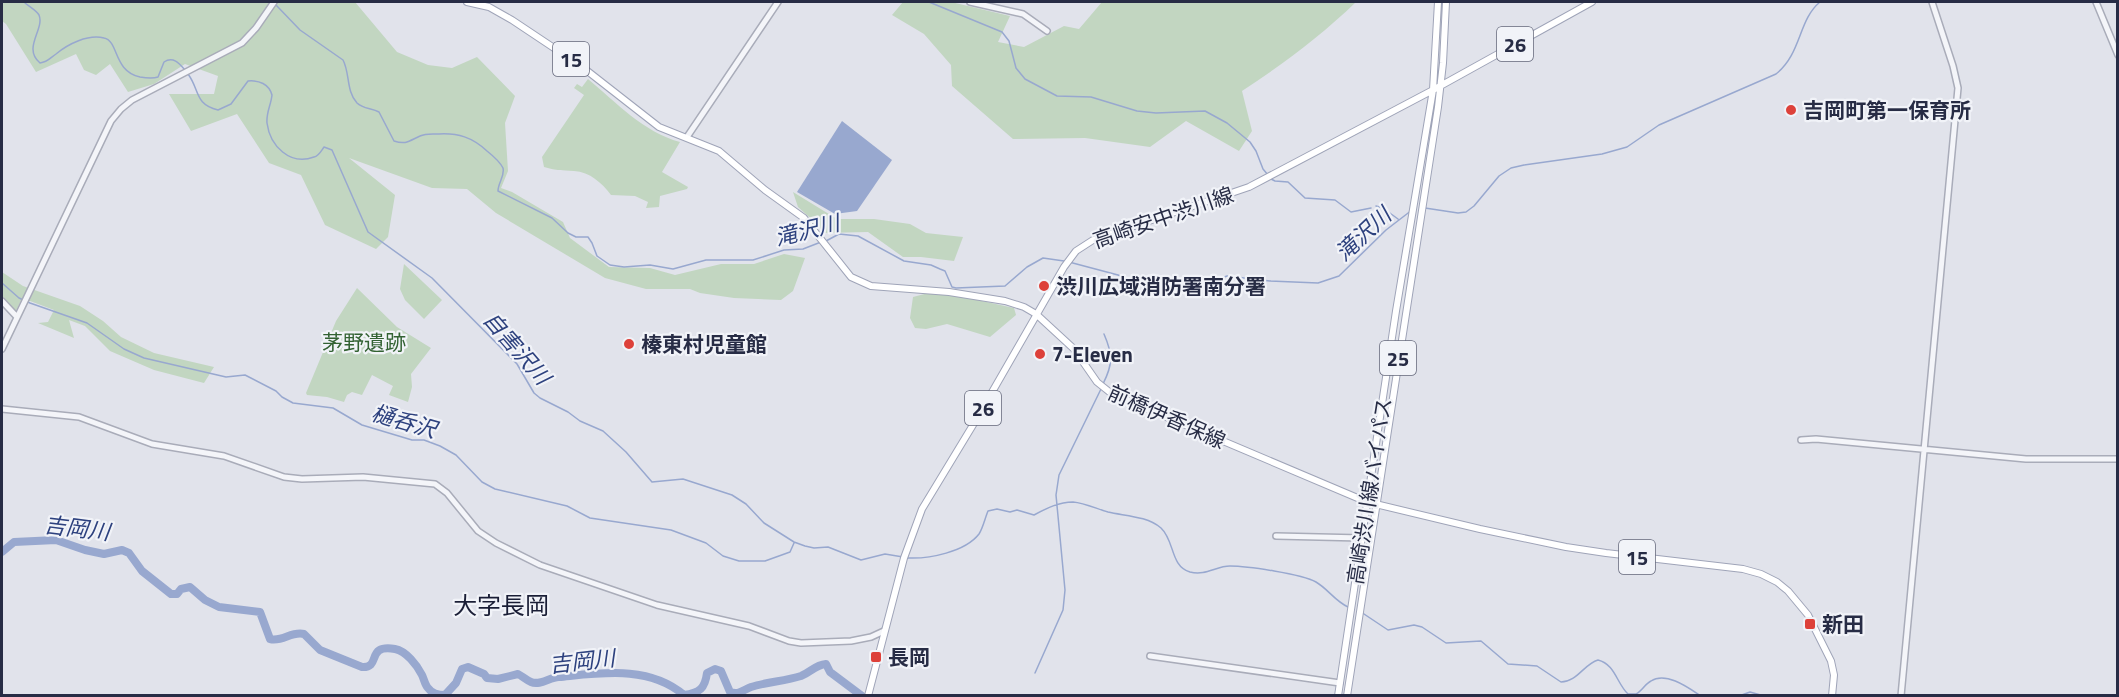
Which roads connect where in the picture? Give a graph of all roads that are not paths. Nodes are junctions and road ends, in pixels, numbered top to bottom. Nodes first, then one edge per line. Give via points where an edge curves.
1 (274, 2) edge
2 (467, 2) edge
3 (778, 2) edge
4 (970, 2) edge
5 (1438, 2) edge
6 (1446, 2) edge
7 (1592, 2) edge
8 (1932, 2) edge
9 (2096, 2) edge
10 (1047, 31) dead end
11 (2118, 55) edge
12 (1441, 86) junction
13 (1433, 90) junction
14 (687, 137) junction
15 (2, 301) edge
16 (1036, 314) junction
17 (17, 317) junction
18 (2, 349) edge
19 (2, 408) edge
20 (1800, 440) dead end
21 (1924, 449) junction
22 (2118, 459) edge
23 (1367, 502) junction
24 (1376, 504) junction
25 (1276, 536) dead end
26 (1362, 538) junction
27 (884, 631) junction
28 (1150, 656) dead end
29 (1340, 683) junction
30 (868, 696) edge
31 (1338, 696) edge
32 (1347, 696) edge
33 (1832, 696) edge
34 (1901, 696) edge

1 - 17 street via 242,43 126,104 111,121
2 - 14 main road, 前橋伊香保線 / 15 via 503,14 581,66 659,127
3 - 14 street
4 - 10 street via 1023,14
5 - 13 main road, 高崎渋川線バイパス / 25
6 - 12 main road, 高崎渋川線バイパス / 25
7 - 12 main road, 高崎安中渋川線 / 26
8 - 21 street via 1958,88
9 - 11 street
12 - 13 main road, 高崎安中渋川線 / 26
12 - 24 main road, 高崎渋川線バイパス / 25
13 - 16 main road, 高崎安中渋川線 / 26 via 1249,187 1081,246
13 - 23 main road, 高崎渋川線バイパス / 25
14 - 16 main road, 前橋伊香保線 / 15 via 728,157 804,218 848,274 871,286 1005,301
15 - 17 street
16 - 23 main road, 前橋伊香保線 / 15 via 1074,349 1097,382 1112,394
16 - 27 main road, 高崎安中渋川線 / 26 via 922,509
17 - 18 street
19 - 27 street via 79,417 152,444 224,456 284,477 363,477 435,484 478,531 540,565 657,605 739,623 789,641 851,641
20 - 21 street
21 - 22 street via 2026,459
21 - 34 street
23 - 24 main road, 前橋伊香保線 / 15
23 - 26 main road, 高崎渋川線バイパス / 25
24 - 32 main road, 高崎渋川線バイパス / 25
24 - 33 main road, 前橋伊香保線 / 15 via 1566,547 1761,574 1788,591 1808,615 1831,661
25 - 26 street
26 - 29 main road, 高崎渋川線バイパス / 25
27 - 30 main road, 高崎安中渋川線 / 26
28 - 29 street
29 - 31 main road, 高崎渋川線バイパス / 25

